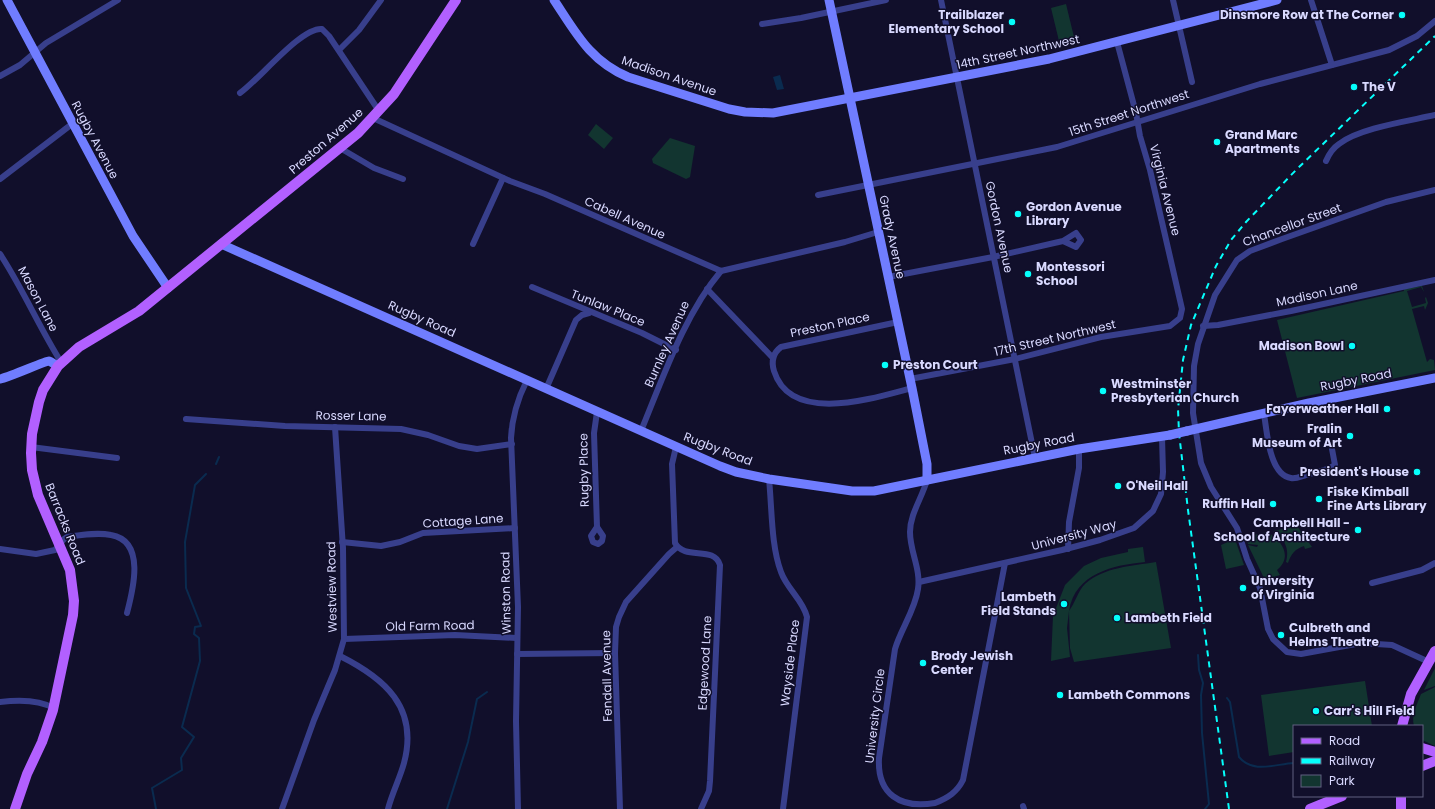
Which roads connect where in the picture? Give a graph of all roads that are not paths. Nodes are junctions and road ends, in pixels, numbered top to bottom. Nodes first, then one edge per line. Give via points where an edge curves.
1 (7, 0) edge
2 (118, 0) edge
3 (381, 0) edge
4 (456, 0) edge
5 (554, 0) edge
6 (829, 0) edge
7 (886, 0) edge
8 (941, 0) edge
9 (1173, 0) edge
10 (1277, 0) edge
11 (1311, 0) edge
12 (831, 11) junction
13 (1435, 21) edge
14 (762, 24) dead end
15 (1180, 26) junction
16 (1117, 42) junction
17 (339, 50) junction
18 (36, 52) junction
19 (1332, 65) junction
20 (0, 76) edge
21 (956, 78) junction
22 (1192, 82) dead end
23 (240, 93) dead end
24 (850, 98) junction
25 (761, 113) joint
26 (376, 114) junction
27 (1435, 115) edge
28 (1138, 123) junction
29 (72, 124) junction
30 (340, 148) junction
31 (1326, 161) dead end
32 (974, 164) junction
33 (503, 178) junction
34 (0, 179) edge
35 (403, 179) dead end
36 (868, 185) junction
37 (1435, 190) edge
38 (818, 195) dead end
39 (878, 232) junction
40 (1063, 241) dead end
41 (221, 244) junction
42 (473, 244) dead end
43 (0, 254) edge
44 (993, 257) junction
45 (721, 271) junction
46 (888, 277) junction
47 (1435, 280) edge
48 (532, 287) dead end
49 (168, 288) junction
50 (707, 289) junction
51 (590, 313) junction
52 (898, 322) junction
53 (1203, 326) junction
54 (1157, 328) joint
55 (676, 350) junction
56 (773, 358) junction
57 (1015, 359) junction
58 (58, 361) junction
59 (1435, 378) edge
60 (0, 379) edge
61 (527, 380) junction
62 (911, 383) junction
63 (546, 389) junction
64 (597, 412) junction
65 (1264, 414) junction
66 (186, 419) dead end
67 (335, 426) junction
68 (1191, 430) junction
69 (641, 431) junction
70 (1166, 436) junction
71 (512, 444) junction
72 (31, 447) junction
73 (676, 447) junction
74 (1079, 449) junction
75 (1332, 449) dead end
76 (117, 458) dead end
77 (1036, 458) junction
78 (769, 479) junction
79 (927, 480) junction
80 (516, 528) junction
81 (597, 528) dead end
82 (342, 542) junction
83 (59, 544) junction
84 (677, 547) junction
85 (0, 549) edge
86 (1068, 549) junction
87 (1005, 563) junction
88 (1435, 563) edge
89 (919, 582) junction
90 (1372, 583) dead end
91 (127, 613) dead end
92 (517, 638) junction
93 (344, 639) junction
94 (1435, 651) edge
95 (615, 653) junction
96 (517, 654) junction
97 (340, 656) junction
98 (1429, 662) junction
99 (0, 702) edge
100 (53, 708) junction
101 (1403, 721) edge
102 (1423, 748) edge
103 (1435, 752) edge
104 (1435, 761) edge
105 (1423, 766) edge
106 (1340, 797) edge
107 (1401, 797) edge
108 (16, 809) edge
109 (282, 809) edge
110 (388, 809) edge
111 (518, 809) edge
112 (620, 809) edge
113 (701, 809) edge
114 (783, 809) edge
115 (1310, 809) edge
116 (1401, 809) edge

1 - 18 street, Rugby Avenue
2 - 18 street via 46,43
3 - 17 street via 359,30
4 - 26 main road, Preston Avenue via 394,94
5 - 25 street, Madison Avenue via 586,48 612,70 729,109
6 - 12 street, Grady Avenue
7 - 12 street
8 - 21 street, Gordon Avenue
9 - 15 street
10 - 15 street, 14th Street Northwest
11 - 19 street
12 - 14 street
12 - 24 street, Grady Avenue
13 - 19 street, 15th Street Northwest via 1417,36 1396,47
15 - 16 street, 14th Street Northwest
15 - 22 street
16 - 21 street, 14th Street Northwest
16 - 28 street, Virginia Avenue
17 - 23 street via 322,29 313,30 281,54 260,77
17 - 26 street
18 - 20 street
18 - 29 street, Rugby Avenue
19 - 28 street, 15th Street Northwest via 1260,84
21 - 24 street, 14th Street Northwest
21 - 32 street, Gordon Avenue
24 - 25 street, 14th Street Northwest
24 - 36 street, Grady Avenue
26 - 30 main road, Preston Avenue
26 - 33 street, Cabell Avenue
27 - 31 street via 1346,139 1334,149
28 - 32 street, 15th Street Northwest via 1057,147
28 - 54 street, Virginia Avenue via 1182,309 1178,322
29 - 34 street
29 - 49 street, Rugby Avenue via 133,236
30 - 35 street via 374,168
30 - 41 main road, Preston Avenue
32 - 36 street, 15th Street Northwest
32 - 44 street, Gordon Avenue
33 - 42 street
33 - 45 street, Cabell Avenue
36 - 38 street, 15th Street Northwest
36 - 39 street, Grady Avenue
37 - 53 street, Chancellor Street via 1386,202 1243,255 1232,264 1223,279
39 - 45 street
39 - 46 street, Grady Avenue
40 - 44 street
41 - 49 main road
41 - 61 street, Rugby Road
43 - 58 street, Mason Lane
44 - 46 street
44 - 57 street, Gordon Avenue
45 - 50 street, Burnley Avenue
46 - 52 street, Grady Avenue
47 - 53 street, Madison Lane via 1291,311
48 - 51 street, Tunlaw Place
49 - 58 main road via 139,311
50 - 55 street, Burnley Avenue
50 - 56 street
51 - 55 street, Tunlaw Place via 621,324
51 - 63 street via 582,314 576,320
52 - 56 street, Preston Place via 784,346 777,350
52 - 62 street, Grady Avenue
53 - 68 street, Chancellor Street via 1194,366
54 - 57 street, 17th Street Northwest via 1079,342
55 - 69 street, Burnley Avenue
56 - 62 street via 776,377 786,390 798,398 827,404 851,403
57 - 62 street, 17th Street Northwest
57 - 77 street, Gordon Avenue
58 - 60 street via 41,363
58 - 72 main road, Barracks Road via 39,402
59 - 65 street, Rugby Road
61 - 63 street, Rugby Road
61 - 71 street, Winston Road via 515,408
62 - 79 street, Grady Avenue via 927,464
63 - 64 street, Rugby Road
64 - 69 street, Rugby Road
64 - 81 street, Rugby Place via 594,433
65 - 68 street, Rugby Road
65 - 75 street via 1269,446 1276,468 1282,475 1292,478 1327,470 1335,465
66 - 67 street, Rosser Lane via 285,426
67 - 71 street, Rosser Lane via 401,429 465,448
67 - 82 street, Westview Road
68 - 70 street, Rugby Road, bridge
68 - 98 street, Chancellor Street via 1211,486 1237,528 1260,588 1268,629 1273,639 1287,652 1301,654 1361,643 1392,645
69 - 73 street, Rugby Road
70 - 74 street, Rugby Road
70 - 86 street, University Way via 1161,494 1153,511 1134,528
71 - 80 street, Winston Road
72 - 76 street
72 - 83 main road, Barracks Road via 32,470 38,495
73 - 78 street, Rugby Road via 736,472
73 - 84 street via 672,464 674,540
74 - 77 street, Rugby Road
74 - 86 street via 1080,468
77 - 79 street, Rugby Road
78 - 79 street, Rugby Road via 862,492
78 - 114 street, Wayside Place via 780,572 803,605 807,617
79 - 89 street, University Circle via 913,515 910,532
80 - 82 street, Cottage Lane via 423,533 381,546
80 - 92 street, Winston Road
82 - 93 street, Westview Road
83 - 85 street via 55,550 36,554
83 - 91 street via 68,537 106,534 126,543 132,554 134,571
83 - 100 main road, Barracks Road via 70,570 74,601 71,630
84 - 95 street, Fendall Avenue via 622,609 616,627
84 - 113 street, Edgewood Lane via 683,552 712,556 720,565 710,781 709,791
86 - 87 street, University Way
87 - 89 street, University Way
87 - 89 street, University Circle via 963,780 951,795 930,805 915,808 901,805 890,796 881,780 879,763 895,649 916,600
88 - 90 street via 1422,570
92 - 93 street, Old Farm Road via 455,635
92 - 96 street, Winston Road
93 - 97 street, Westview Road
94 - 98 main road
95 - 96 street
95 - 112 street, Fendall Avenue
96 - 111 street, Winston Road
97 - 109 street, Westview Road
97 - 110 street via 380,680 392,691 403,714 406,726 404,763
98 - 101 main road via 1414,686
99 - 100 street via 39,702
100 - 108 main road, Barracks Road
102 - 103 main road
104 - 105 main road
106 - 115 main road
107 - 116 main road

